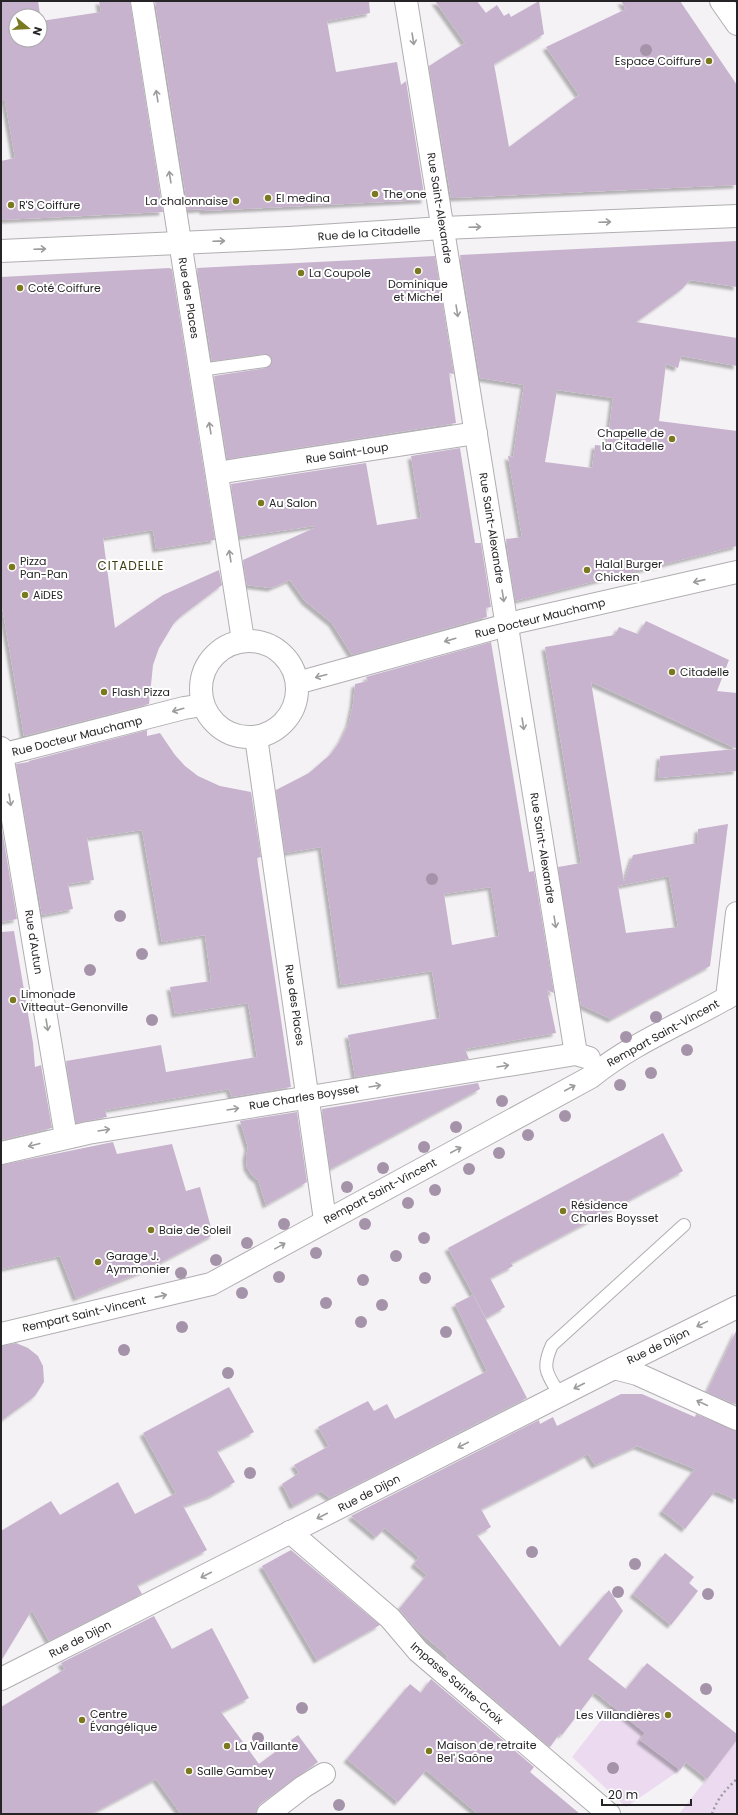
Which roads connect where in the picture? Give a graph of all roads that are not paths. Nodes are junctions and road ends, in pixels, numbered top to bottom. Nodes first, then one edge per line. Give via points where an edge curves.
1 (142, 1) edge
2 (406, 1) edge
3 (721, 1) edge
4 (737, 24) edge
5 (737, 216) edge
6 (444, 228) junction
7 (180, 243) junction
8 (1, 251) edge
9 (265, 361) dead end
10 (200, 370) junction
11 (476, 433) junction
12 (217, 473) junction
13 (737, 572) edge
14 (507, 624) junction
15 (243, 640) junction
16 (297, 683) junction
17 (203, 705) junction
18 (256, 737) junction
19 (1, 752) edge
20 (737, 914) edge
21 (732, 995) edge
22 (576, 1054) junction
23 (607, 1063) junction
24 (308, 1096) junction
25 (66, 1137) junction
26 (1, 1153) edge
27 (326, 1220) junction
28 (684, 1226) dead end
29 (737, 1307) edge
30 (1, 1334) edge
31 (614, 1368) junction
32 (560, 1395) junction
33 (737, 1419) edge
34 (290, 1532) junction
35 (1, 1679) edge
36 (324, 1774) dead end
37 (268, 1814) edge
38 (609, 1814) edge

7 -> 1 street, Rue des Places
2 -> 6 street, Rue Saint-Alexandre
3 - 4 street
6 -> 5 street, Rue de la Citadelle
7 -> 6 street, Rue de la Citadelle
6 -> 11 street, Rue Saint-Alexandre
8 -> 7 street, Rue de la Citadelle
7 - 10 street, Rue des Places
9 - 10 lane
12 -> 10 street, Rue des Places
11 - 12 street, Rue Saint-Loup
11 -> 14 street, Rue Saint-Alexandre
15 -> 12 street, Rue des Places
13 -> 14 street, Rue Docteur Mauchamp
14 -> 16 street, Rue Docteur Mauchamp
14 -> 22 street, Rue Saint-Alexandre
15 - 16 street via 273,646 285,656 293,668
15 - 17 street via 229,644 217,652 208,663 200,691
16 - 18 street via 297,698 288,718 270,732
17 - 18 street via 212,720 224,731 239,737
17 -> 19 street, Rue Docteur Mauchamp
18 - 24 street, Rue des Places
19 -> 25 street, Rue d'Autun
20 - 21 street
21 - 23 street, Rempart Saint-Vincent
22 - 23 street, Rue Charles Boysset
24 -> 22 street, Rue Charles Boysset
27 -> 23 street, Rempart Saint-Vincent via 591,1077
25 -> 24 street, Rue Charles Boysset
24 - 27 street, Rue des Places
25 -> 26 street, Rue Charles Boysset
30 -> 27 street, Rempart Saint-Vincent via 211,1284
28 - 32 lane via 552,1345 546,1359 547,1375
29 -> 31 street, Rue de Dijon
31 -> 32 street, Rue de Dijon
33 -> 31 street via 637,1374
32 -> 34 street, Rue de Dijon
34 -> 35 street, Rue de Dijon
34 - 38 street, Impasse Sainte-Croix via 390,1618 418,1651
36 - 37 street

